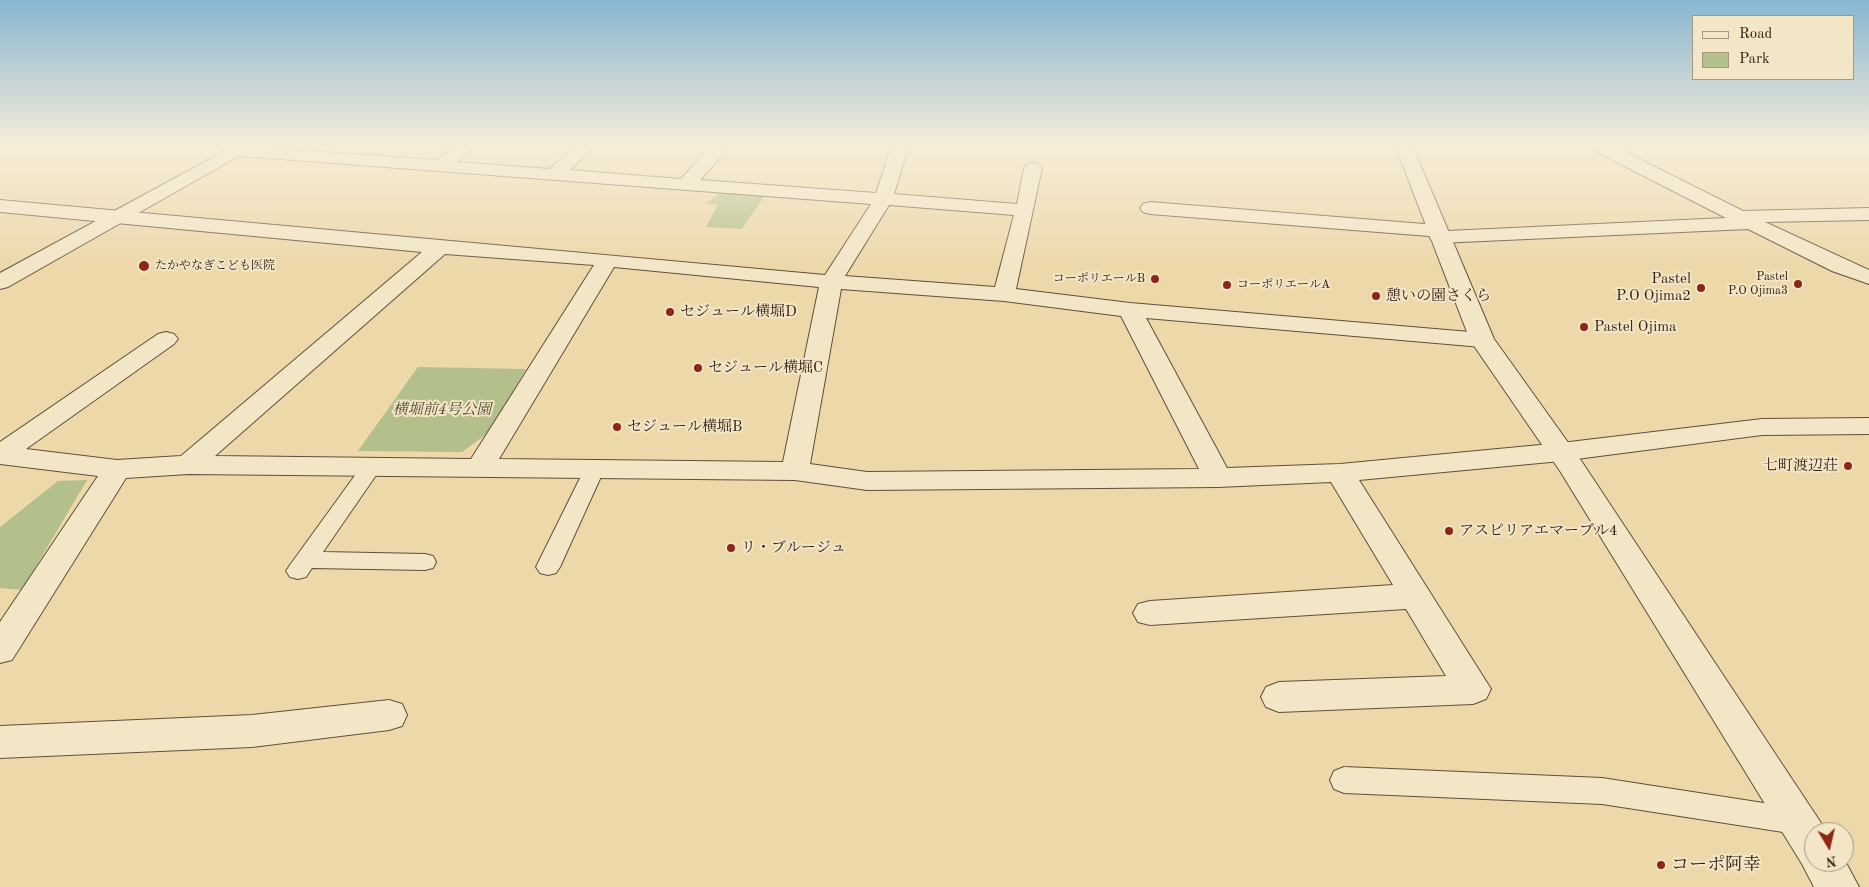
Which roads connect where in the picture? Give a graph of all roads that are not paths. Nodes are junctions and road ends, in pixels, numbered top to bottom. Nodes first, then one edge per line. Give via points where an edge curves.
1 (175, 186) edge
2 (715, 186) edge
3 (887, 186) edge
4 (1029, 186) edge
5 (1419, 186) edge
6 (1678, 186) edge
7 (882, 200) junction
8 (0, 206) edge
9 (1150, 208) dead end
10 (1025, 210) junction
11 (1869, 214) edge
12 (117, 218) junction
13 (1745, 220) junction
14 (1438, 234) junction
15 (440, 248) junction
16 (608, 260) junction
17 (1869, 277) edge
18 (0, 282) edge
19 (831, 282) junction
20 (1004, 294) junction
21 (1130, 310) junction
22 (166, 339) dead end
23 (1482, 340) junction
24 (1869, 426) edge
25 (1561, 452) junction
26 (0, 455) edge
27 (188, 465) junction
28 (371, 468) junction
29 (118, 469) junction
30 (480, 469) junction
31 (594, 470) junction
32 (795, 471) junction
33 (1340, 474) junction
34 (1218, 478) junction
35 (425, 562) dead end
36 (548, 567) dead end
37 (1414, 596) junction
38 (1150, 613) dead end
39 (0, 650) edge
40 (1279, 697) dead end
41 (389, 715) dead end
42 (0, 742) edge
43 (1344, 780) dead end
44 (1796, 821) junction
45 (1804, 833) edge
46 (1828, 872) edge
47 (1838, 887) edge

1 - 12 street
2 - 7 street
3 - 7 street
4 - 10 street
5 - 14 street
6 - 13 street
7 - 10 street
7 - 19 street
8 - 12 street
9 - 14 street
10 - 20 street
11 - 13 street
12 - 15 street
12 - 18 street
13 - 14 street
13 - 17 street
14 - 23 street
15 - 16 street
15 - 27 street
16 - 19 street
16 - 30 street
19 - 20 street
19 - 32 street
20 - 21 street
21 - 23 street
21 - 34 street
22 - 26 street
23 - 25 street
24 - 25 street via 1762,427
25 - 33 street
25 - 44 street
26 - 29 street
27 - 28 street
27 - 29 street
28 - 30 street
28 - 35 lane via 302,565
29 - 39 street
30 - 31 street
31 - 32 street
31 - 36 lane
32 - 34 street via 867,481
33 - 34 street
33 - 37 street
37 - 38 street
37 - 40 street via 1473,690
41 - 42 street via 252,730
43 - 44 lane via 1602,791
44 - 45 street
46 - 47 street

